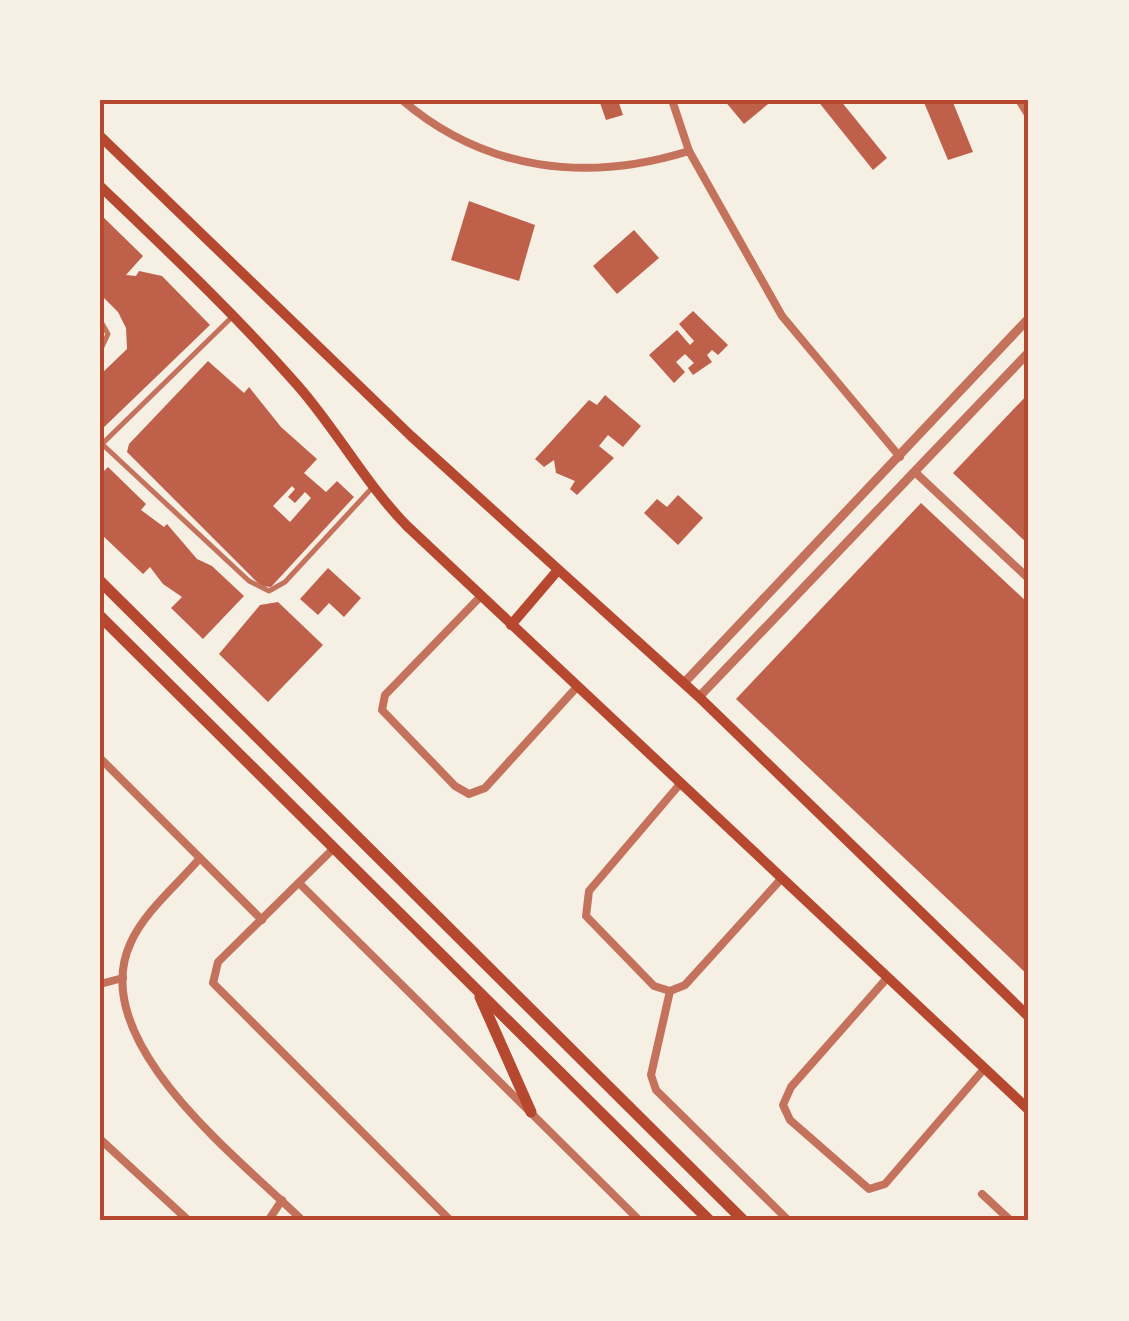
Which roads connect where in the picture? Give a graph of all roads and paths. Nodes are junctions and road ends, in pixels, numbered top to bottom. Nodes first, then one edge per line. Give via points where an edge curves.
1 (402, 100) edge
2 (672, 100) edge
3 (1019, 100) edge
4 (1029, 116) edge
5 (100, 136) edge
6 (689, 152) junction
7 (100, 186) edge
8 (234, 315) junction
9 (1029, 318) edge
10 (100, 320) edge
11 (100, 351) edge
12 (1029, 352) edge
13 (101, 445) edge
14 (900, 457) junction
15 (917, 474) junction
16 (370, 488) junction
17 (824, 536) junction
18 (839, 553) junction
19 (558, 570) junction
20 (1029, 579) edge
21 (100, 581) edge
22 (481, 596) junction
23 (100, 616) edge
24 (511, 624) junction
25 (684, 683) junction
26 (576, 688) junction
27 (699, 698) junction
28 (100, 758) edge
29 (680, 784) junction
30 (334, 848) junction
31 (200, 858) junction
32 (782, 878) junction
33 (299, 883) junction
34 (262, 920) junction
35 (888, 977) junction
36 (123, 978) junction
37 (100, 984) edge
38 (478, 992) junction
39 (670, 992) junction
40 (1029, 1017) edge
41 (984, 1069) junction
42 (1029, 1110) edge
43 (531, 1112) junction
44 (100, 1139) edge
45 (982, 1194) dead end
46 (282, 1200) junction
47 (638, 1220) edge
48 (190, 1221) edge
49 (268, 1221) edge
50 (303, 1221) edge
51 (451, 1221) edge
52 (710, 1221) edge
53 (744, 1221) edge
54 (790, 1221) edge
55 (1010, 1221) edge

1 - 6 street via 456,138 531,165 611,170
2 - 6 street
3 - 4 street
5 - 19 main road
6 - 14 street via 782,316
7 - 8 main road
8 - 13 street
8 - 16 main road via 313,404
9 - 14 street
10 - 11 street via 108,334
12 - 15 street
13 - 16 street via 269,592
14 - 17 street
15 - 18 street
15 - 20 street
16 - 22 main road
17 - 18 street
17 - 25 street
18 - 27 street
19 - 24 main road
19 - 25 main road
21 - 53 main road
22 - 24 main road
22 - 26 street via 386,695 382,710 455,786 469,794 485,788
23 - 30 main road
24 - 26 main road
25 - 27 main road
26 - 29 main road
27 - 40 main road
28 - 31 street
29 - 32 main road
29 - 39 street via 584,903 586,916 654,986
30 - 33 street
30 - 38 main road
31 - 34 street
31 - 36 street via 136,933
32 - 35 main road
32 - 39 street via 685,985
33 - 34 street
33 - 43 street
34 - 51 street via 215,967 216,988
35 - 41 main road
35 - 41 street via 791,1087 783,1105 790,1120 869,1189 884,1184
36 - 37 street
36 - 46 street via 126,1014 148,1064
38 - 43 main road
38 - 52 main road
39 - 54 street via 651,1075 656,1090
41 - 42 main road
43 - 47 street
44 - 48 street
45 - 55 street
46 - 49 street
46 - 50 street

